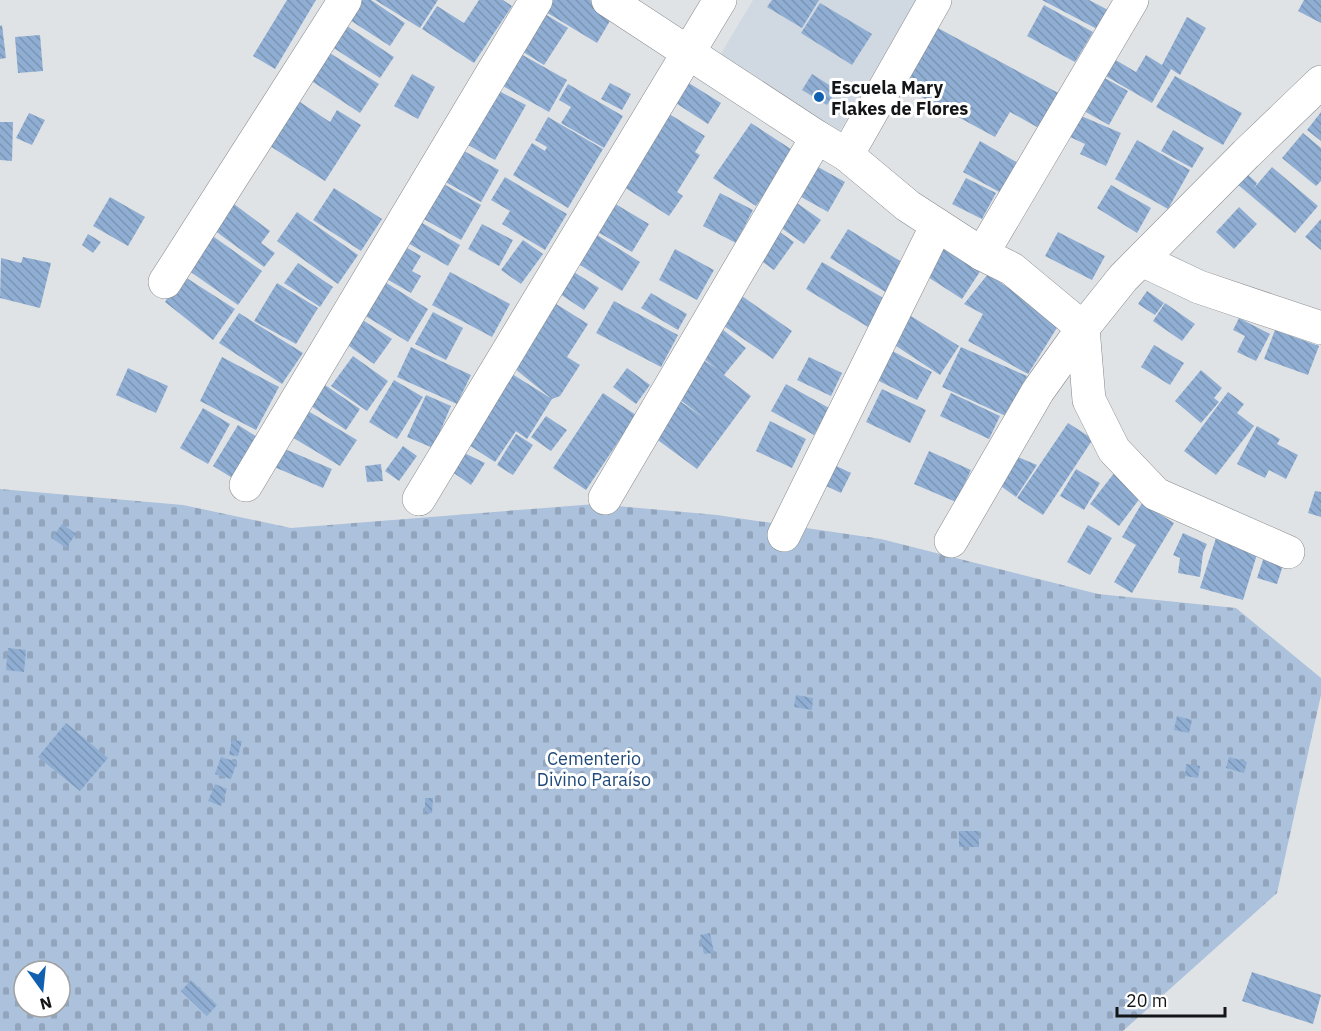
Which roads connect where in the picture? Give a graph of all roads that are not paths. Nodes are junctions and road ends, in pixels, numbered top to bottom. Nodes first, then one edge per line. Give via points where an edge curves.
1 (345, 0) edge
2 (536, 0) edge
3 (608, 0) edge
4 (720, 0) edge
5 (935, 0) edge
6 (1132, 0) edge
7 (688, 51) junction
8 (1321, 81) edge
9 (817, 137) junction
10 (848, 154) junction
11 (937, 225) junction
12 (982, 254) junction
13 (1142, 260) junction
14 (165, 282) dead end
15 (1083, 328) junction
16 (1321, 328) edge
17 (246, 485) dead end
18 (605, 498) dead end
19 (419, 499) dead end
20 (784, 535) dead end
21 (951, 541) dead end
22 (1288, 552) dead end

1 - 14 street
2 - 17 street
3 - 7 street
4 - 7 street
5 - 10 street
6 - 12 street
7 - 9 street
7 - 19 street
8 - 13 street
9 - 10 street
9 - 18 street
10 - 11 street via 908,206
11 - 12 street
11 - 20 street
12 - 15 street via 1011,269
13 - 15 street
13 - 16 street via 1199,287
15 - 21 street via 1038,391
15 - 22 street via 1089,400 1114,450 1156,494

